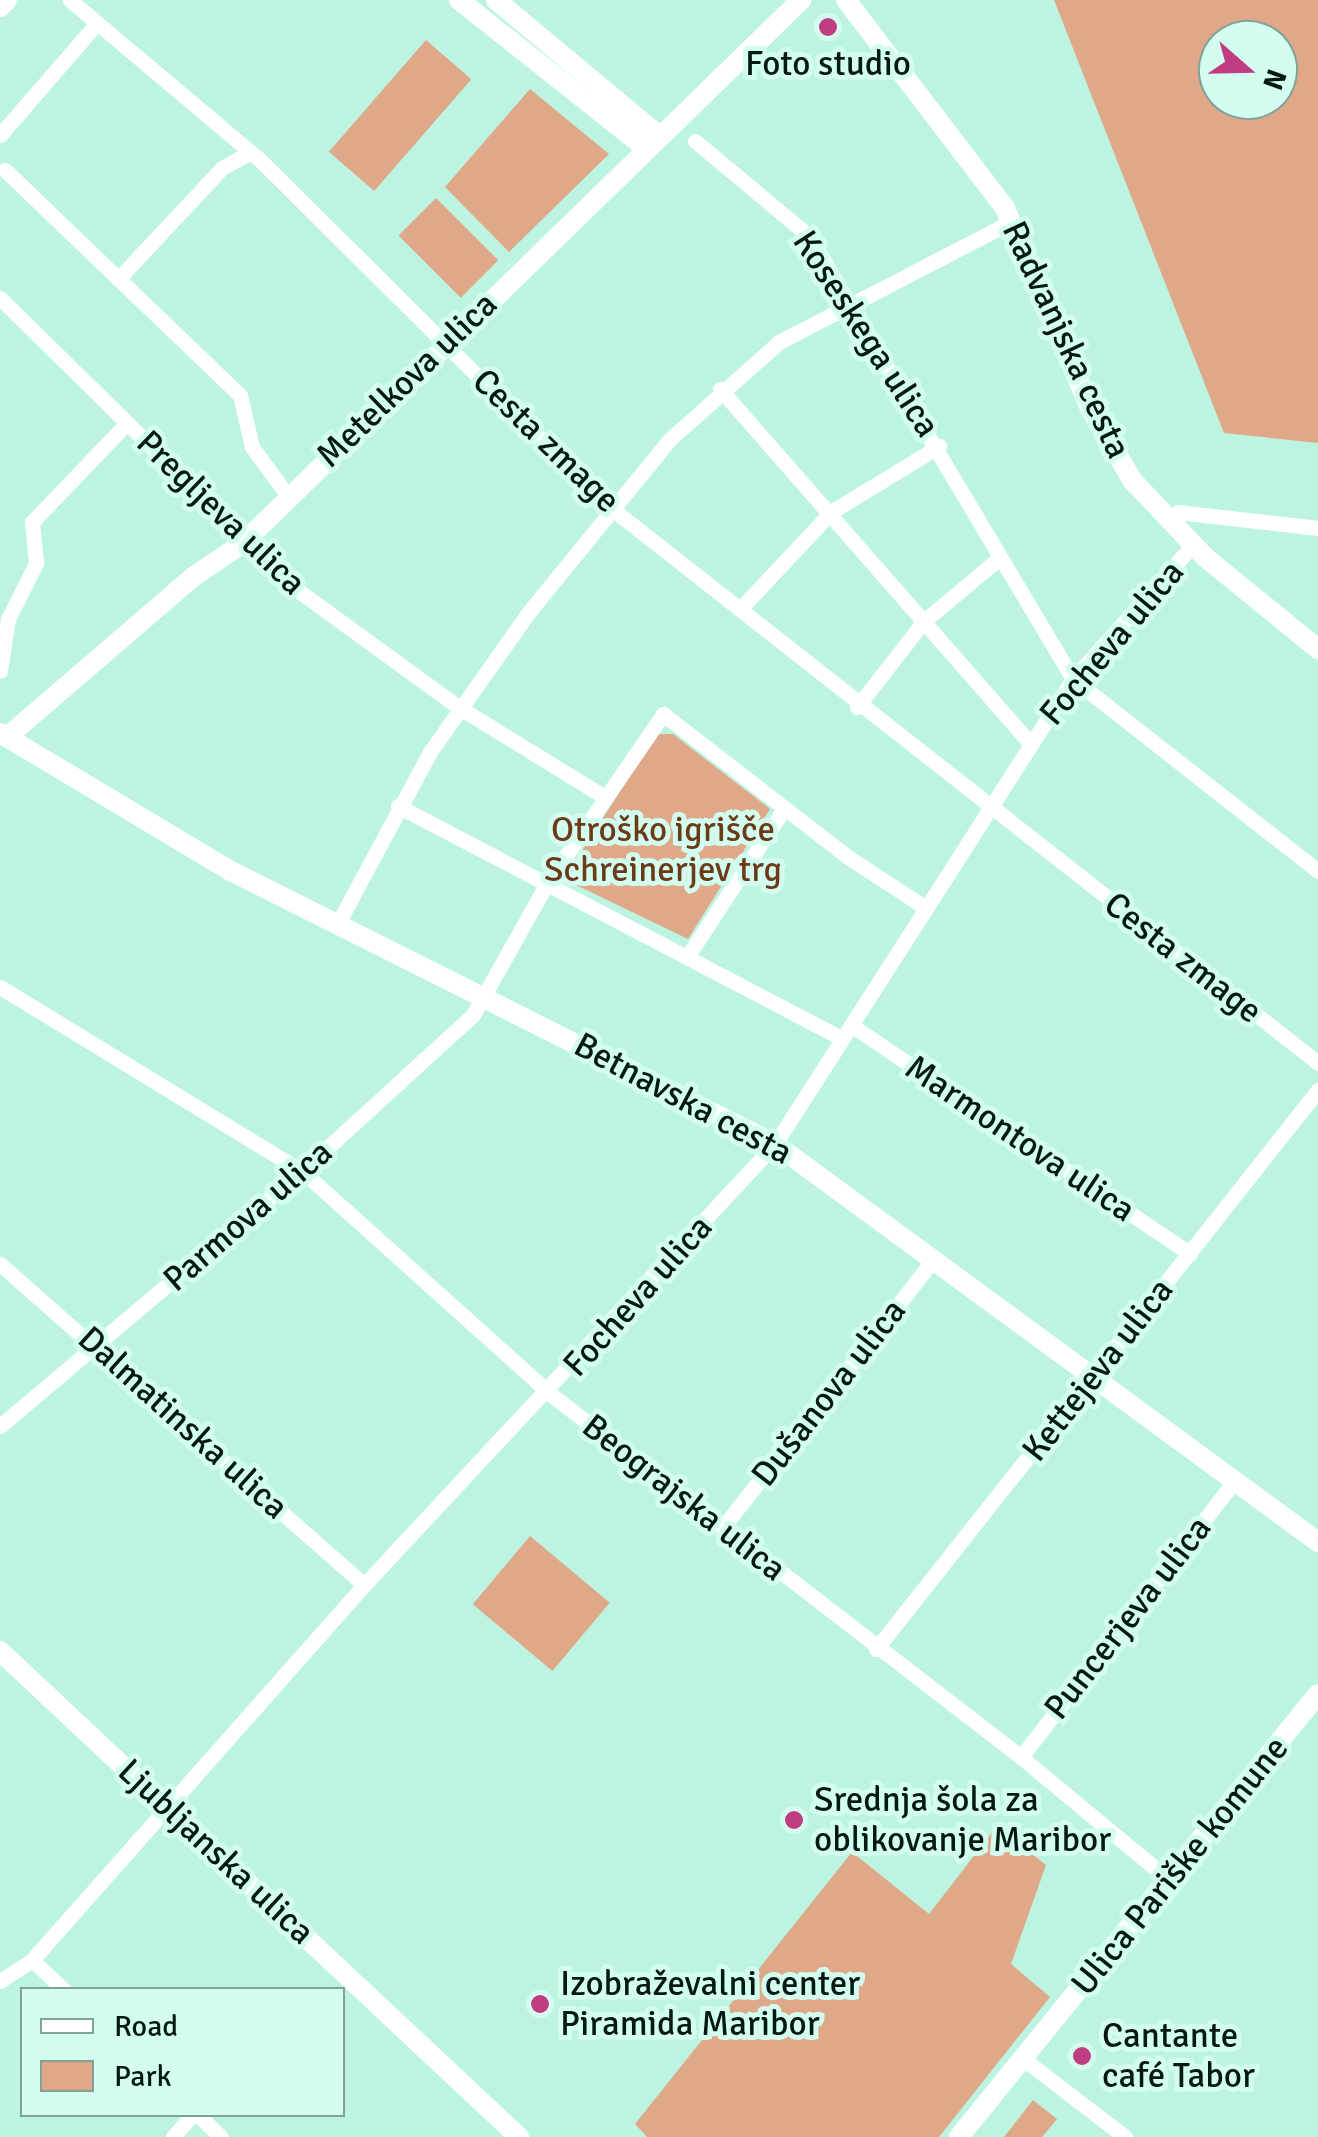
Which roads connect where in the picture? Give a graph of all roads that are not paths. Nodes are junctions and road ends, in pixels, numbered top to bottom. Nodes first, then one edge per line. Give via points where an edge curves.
1 (6, 0) edge
2 (70, 0) edge
3 (459, 0) edge
4 (496, 0) edge
5 (801, 0) edge
6 (846, 0) edge
7 (0, 6) edge
8 (97, 23) junction
9 (0, 135) edge
10 (696, 141) dead end
11 (653, 142) junction
12 (251, 152) junction
13 (5, 170) dead end
14 (1012, 220) junction
15 (118, 279) junction
16 (0, 298) edge
17 (851, 304) junction
18 (445, 343) junction
19 (720, 389) junction
20 (127, 422) junction
21 (938, 446) junction
22 (288, 496) junction
23 (611, 508) junction
24 (832, 512) junction
25 (1168, 522) junction
26 (1318, 528) edge
27 (243, 542) junction
28 (1193, 545) junction
29 (997, 560) junction
30 (740, 609) junction
31 (924, 622) junction
32 (1318, 649) edge
33 (0, 671) edge
34 (1073, 679) junction
35 (857, 706) junction
36 (460, 708) junction
37 (2, 738) edge
38 (1030, 743) junction
39 (603, 796) junction
40 (398, 806) junction
41 (990, 808) junction
42 (784, 809) junction
43 (1318, 872) edge
44 (547, 884) junction
45 (926, 908) junction
46 (338, 923) junction
47 (687, 957) junction
48 (0, 987) edge
49 (487, 996) junction
50 (846, 1031) junction
51 (1318, 1063) edge
52 (1318, 1090) edge
53 (775, 1144) junction
54 (302, 1172) junction
55 (1190, 1254) junction
56 (935, 1258) junction
57 (0, 1264) edge
58 (98, 1344) junction
59 (1094, 1376) junction
60 (549, 1394) junction
61 (0, 1426) edge
62 (1236, 1480) junction
63 (723, 1527) junction
64 (1318, 1542) edge
65 (364, 1585) junction
66 (876, 1648) junction
67 (0, 1650) edge
68 (1318, 1694) edge
69 (1021, 1757) junction
70 (170, 1808) junction
71 (1168, 1880) junction
72 (0, 1960) edge
73 (32, 1960) junction
74 (6, 1977) edge
75 (61, 1987) edge
76 (1043, 2039) junction
77 (1030, 2064) junction
78 (192, 2117) edge
79 (198, 2117) edge
80 (173, 2137) edge
81 (221, 2137) edge
82 (519, 2137) edge
83 (960, 2137) edge
84 (976, 2137) edge
85 (1125, 2137) edge

1 - 7 main road
2 - 8 street, Cesta zmage
3 - 11 street
4 - 11 street
5 - 11 street, Metelkova ulica
6 - 14 street, Radvanjska cesta
8 - 9 street
8 - 12 street, Cesta zmage
10 - 17 street, Koseskega ulica via 809,236
11 - 18 street, Metelkova ulica
12 - 15 street via 222,168
12 - 18 street, Cesta zmage
13 - 15 street
14 - 17 street
14 - 25 street, Radvanjska cesta via 1106,440
15 - 22 street via 240,395 252,446
16 - 20 street, Pregljeva ulica
17 - 19 street via 779,342
17 - 21 street, Koseskega ulica
18 - 22 street, Metelkova ulica
18 - 23 street, Cesta zmage
19 - 23 street
19 - 24 street
20 - 27 street, Pregljeva ulica
20 - 33 street via 32,522 36,562 8,620
21 - 24 street
21 - 29 street, Koseskega ulica
22 - 27 street, Metelkova ulica
23 - 30 street, Cesta zmage
23 - 36 street
24 - 30 street
24 - 31 street
25 - 26 street via 1178,512
25 - 28 street, Radvanjska cesta
27 - 36 street, Pregljeva ulica
27 - 37 street, Metelkova ulica
28 - 32 street, Radvanjska cesta
28 - 34 street, Focheva ulica
29 - 31 street
29 - 34 street, Koseskega ulica
30 - 35 street, Cesta zmage
31 - 35 street
31 - 38 street
34 - 38 street, Focheva ulica
34 - 43 street, Koseskega ulica
35 - 41 street, Cesta zmage
36 - 39 street, Pregljeva ulica
36 - 40 street
37 - 46 street, Betnavska cesta
38 - 41 street, Focheva ulica
39 - 42 street, Parmova ulica via 662,714
39 - 44 street, Parmova ulica
40 - 44 street, Marmontova ulica
40 - 46 street
41 - 45 street, Focheva ulica
41 - 51 street, Cesta zmage
42 - 45 street
42 - 47 street
44 - 47 street, Marmontova ulica
44 - 49 street, Parmova ulica
45 - 50 street, Focheva ulica
46 - 49 street, Betnavska cesta
47 - 50 street, Marmontova ulica
48 - 54 street, Beograjska ulica
49 - 53 street, Betnavska cesta
49 - 54 street, Parmova ulica
50 - 53 street, Focheva ulica
50 - 55 street, Marmontova ulica
52 - 55 street, Kettejeva ulica
53 - 56 street, Betnavska cesta
53 - 60 street, Focheva ulica
54 - 58 street, Parmova ulica
54 - 60 street, Beograjska ulica
55 - 59 street, Kettejeva ulica
56 - 59 street, Betnavska cesta
56 - 63 street, Dušanova ulica
57 - 58 street, Dalmatinska ulica
58 - 61 street, Parmova ulica
58 - 65 street, Dalmatinska ulica
59 - 62 street, Betnavska cesta
59 - 66 street, Kettejeva ulica
60 - 63 street, Beograjska ulica
60 - 65 street, Focheva ulica
62 - 64 street, Betnavska cesta
62 - 69 street, Puncerjeva ulica
63 - 66 street, Beograjska ulica
65 - 70 street, Focheva ulica
66 - 69 street, Beograjska ulica
67 - 70 street, Ljubljanska ulica
68 - 71 street, Ulica Pariške komune
69 - 71 street, Beograjska ulica
70 - 73 street, Focheva ulica
70 - 82 street, Ljubljanska ulica
71 - 76 street, Ulica Pariške komune
72 - 74 street
73 - 74 street, Focheva ulica
73 - 75 street
76 - 77 street, Ulica Pariške komune
76 - 83 street, Ulica Pariške komune
77 - 84 street, Ulica Pariške komune
77 - 85 street
78 - 80 street
79 - 81 street

